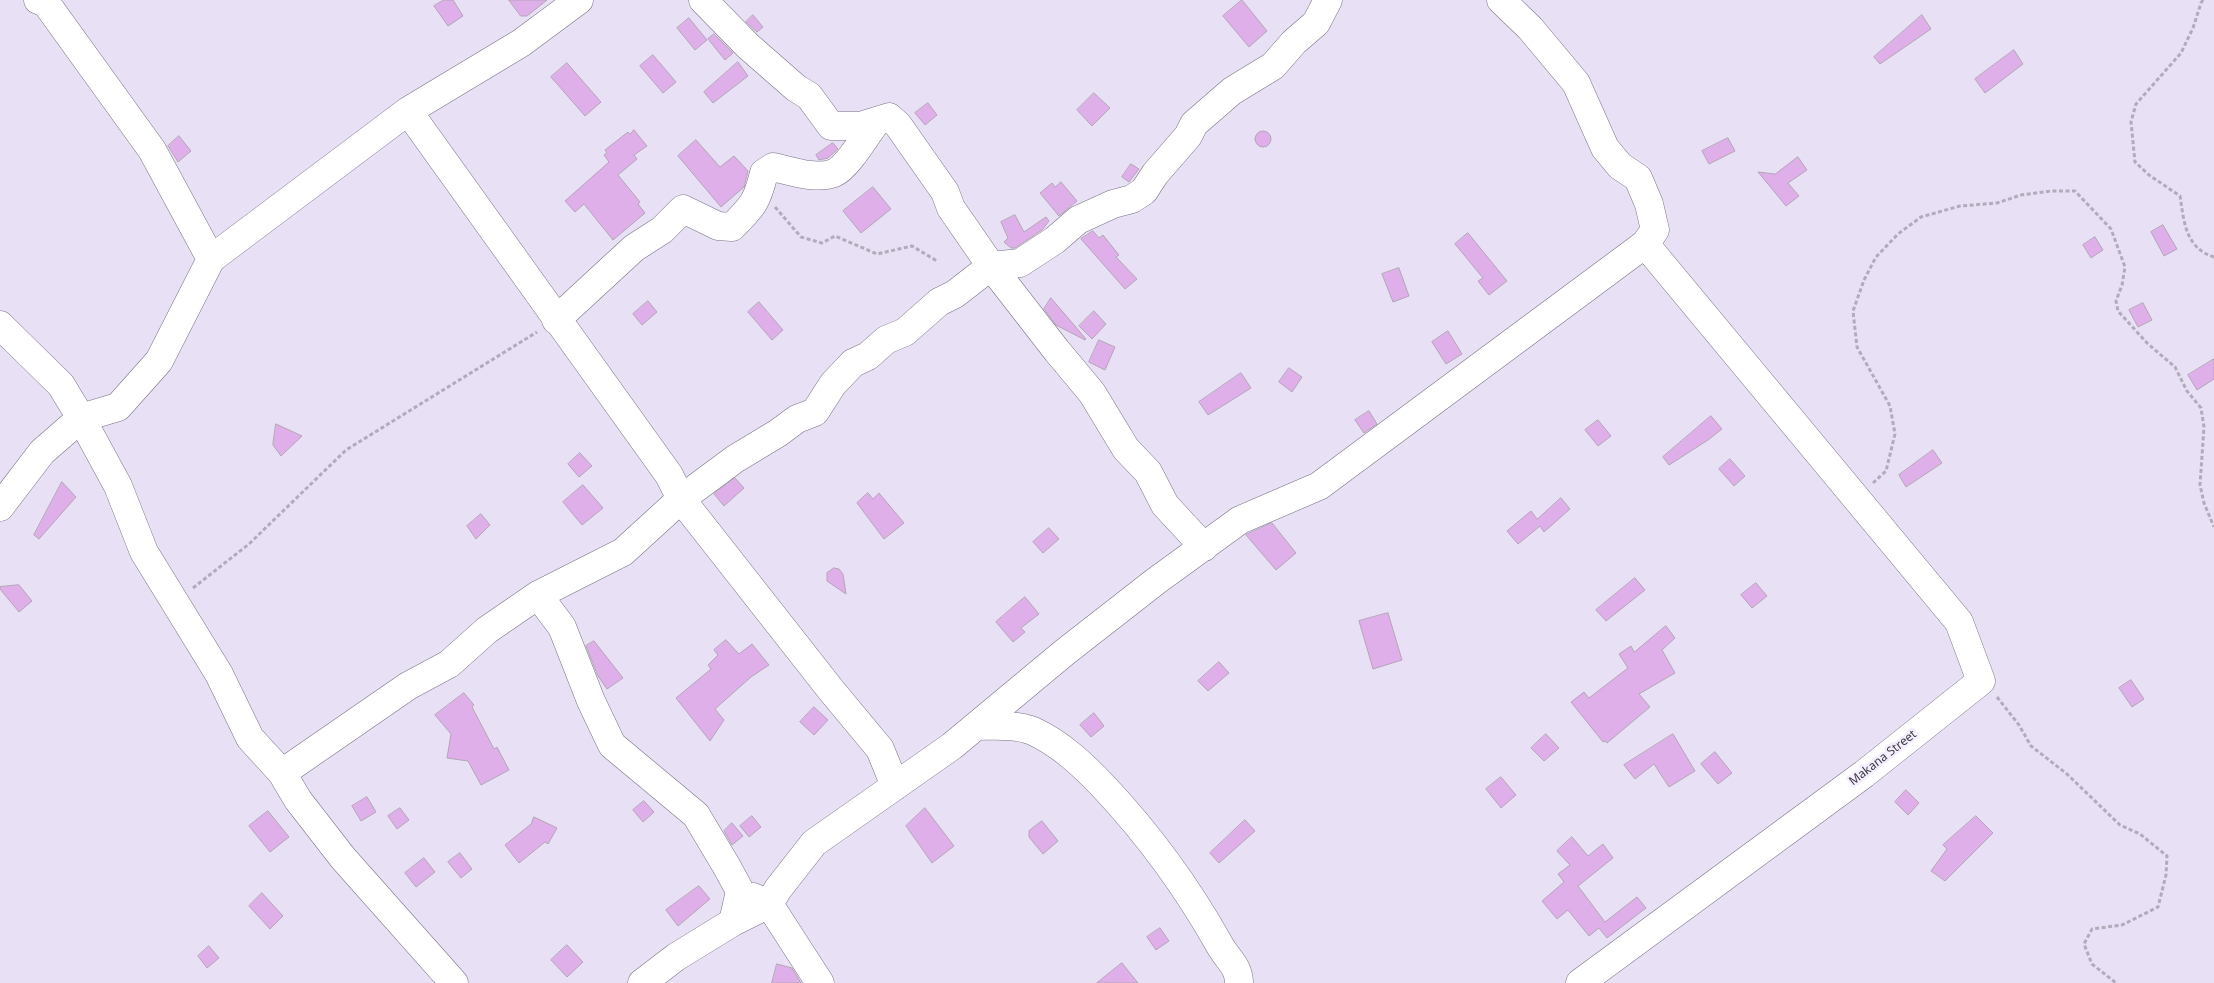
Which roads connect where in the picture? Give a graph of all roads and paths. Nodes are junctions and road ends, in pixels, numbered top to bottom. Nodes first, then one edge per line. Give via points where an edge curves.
1 (38, 0) edge
2 (579, 0) edge
3 (703, 0) edge
4 (1328, 0) edge
5 (1501, 0) edge
6 (2203, 0) edge
7 (408, 111) junction
8 (876, 122) junction
9 (759, 196) junction
10 (1645, 244) junction
11 (2214, 257) edge
12 (211, 260) junction
13 (937, 261) dead end
14 (991, 266) junction
15 (556, 320) junction
16 (0, 325) edge
17 (81, 418) junction
18 (1838, 476) junction
19 (681, 498) junction
20 (0, 507) edge
21 (2214, 527) edge
22 (1204, 546) junction
23 (538, 595) junction
24 (175, 603) junction
25 (1981, 681) junction
26 (976, 726) junction
27 (282, 773) junction
28 (895, 786) junction
29 (740, 891) junction
30 (769, 904) junction
31 (734, 922) junction
32 (454, 983) edge
33 (642, 983) edge
34 (820, 983) edge
35 (1239, 983) edge
36 (1580, 983) edge
37 (2116, 983) edge

1 - 12 street via 46,3 152,150
2 - 7 street via 521,43
3 - 8 street via 748,46 808,96 831,126 860,126
4 - 14 street via 1316,23 1273,66 1232,91 1194,124 1144,190 1132,199 1112,204 1078,220 1020,263
5 - 10 street via 1530,28 1576,82 1604,148 1620,166 1638,178 1655,230
6 - 11 path via 2181,53 2136,104 2131,122 2134,162 2180,196 2186,233 2200,250
7 - 12 street
7 - 15 street
8 - 9 street via 852,157 835,173 808,176 773,167 764,173
8 - 14 street via 889,117 898,125
9 - 13 path via 778,209 801,237 822,243 834,236 877,254 912,246
9 - 15 street via 753,207 732,226 718,226 683,209 662,230 634,248
10 - 18 street
10 - 22 street via 1319,486 1240,520
12 - 17 street via 159,361 118,407
14 - 19 street via 955,294 939,302 905,332 886,340 868,356 853,363 833,384 815,412 797,419
14 - 22 street via 1092,393 1126,450 1148,472 1165,506
15 - 19 street via 669,475
15 - 24 path via 346,450 249,544
16 - 17 street via 61,385
17 - 20 street via 42,452
17 - 24 street via 118,486 144,552
18 - 21 path via 1869,486 1886,471 1895,434 1890,406 1857,346 1853,311 1876,257 1898,234 1921,217 1960,206 1997,203 2021,195 2075,191 2111,229 2125,267 2116,301 2118,311 2174,368 2201,408 2204,427 2200,485
18 - 25 street via 1959,622
19 - 23 street via 623,552
19 - 28 street via 880,749
22 - 26 street via 1065,652
23 - 27 street via 487,630 449,664 408,686
23 - 29 street via 562,627 612,745 696,814
24 - 27 street via 219,674 250,738
25 - 36 street, Makana Street via 1832,798
25 - 37 path via 2003,704 2032,746 2067,774 2120,825 2140,834 2167,856 2158,907 2122,925 2092,930 2084,944 2092,964
26 - 28 street
26 - 35 street via 1032,730 1084,765 1129,812 1160,853 1239,972
27 - 32 street via 298,800 344,858
28 - 30 street via 814,843
29 - 30 street
29 - 31 street
30 - 31 street
30 - 34 street
31 - 33 street via 676,957

